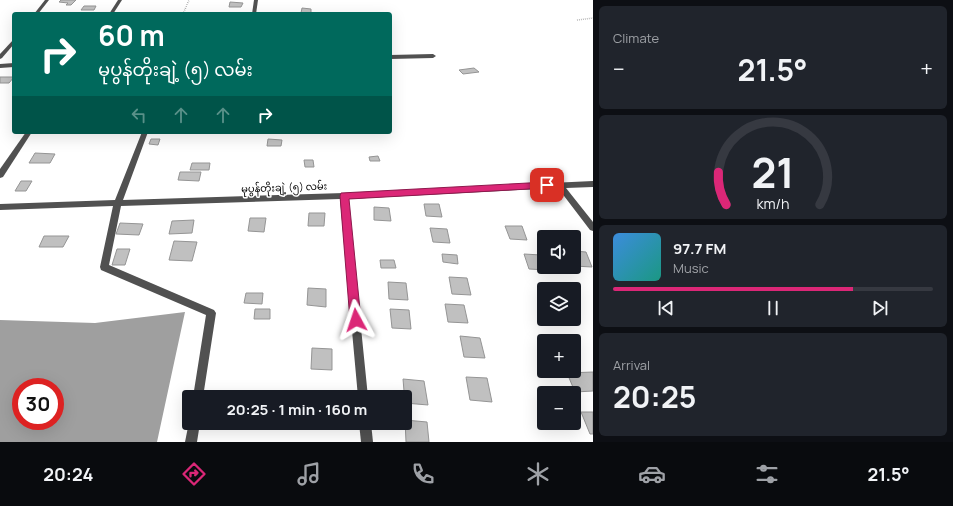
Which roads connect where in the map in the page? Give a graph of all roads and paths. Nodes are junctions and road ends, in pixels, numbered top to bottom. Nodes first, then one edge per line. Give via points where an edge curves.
1 (47, 0) edge
2 (120, 0) edge
3 (189, 0) edge
4 (256, 0) edge
5 (38, 12) edge
6 (112, 12) edge
7 (184, 12) edge
8 (254, 12) edge
9 (593, 18) edge
10 (577, 20) dead end
11 (12, 43) edge
12 (433, 56) dead end
13 (0, 57) edge
14 (392, 57) edge
15 (0, 66) edge
16 (12, 66) edge
17 (28, 134) edge
18 (144, 134) edge
19 (0, 175) edge
20 (593, 184) edge
21 (560, 185) junction
22 (344, 196) junction
23 (118, 202) junction
24 (0, 207) edge
25 (593, 228) edge
26 (199, 390) edge
27 (362, 390) edge
28 (193, 430) edge
29 (366, 430) edge
30 (191, 442) edge
31 (367, 442) edge

1 - 5 street
2 - 6 street
3 - 7 path
4 - 8 street
9 - 10 path
11 - 13 street
12 - 14 street
15 - 16 street
17 - 19 street
18 - 23 street
20 - 21 street, မုပွန်တိုးချဲ့ (၅) လမ်း
21 - 22 street, မုပွန်တိုးချဲ့ (၅) လမ်း
21 - 25 street
22 - 23 street, မုပွန်တိုးချဲ့ (၅) လမ်း
22 - 27 street
23 - 24 street, မုပွန်တိုးချဲ့ (၅) လမ်း
23 - 26 street via 104,267 211,313
28 - 30 street
29 - 31 street

